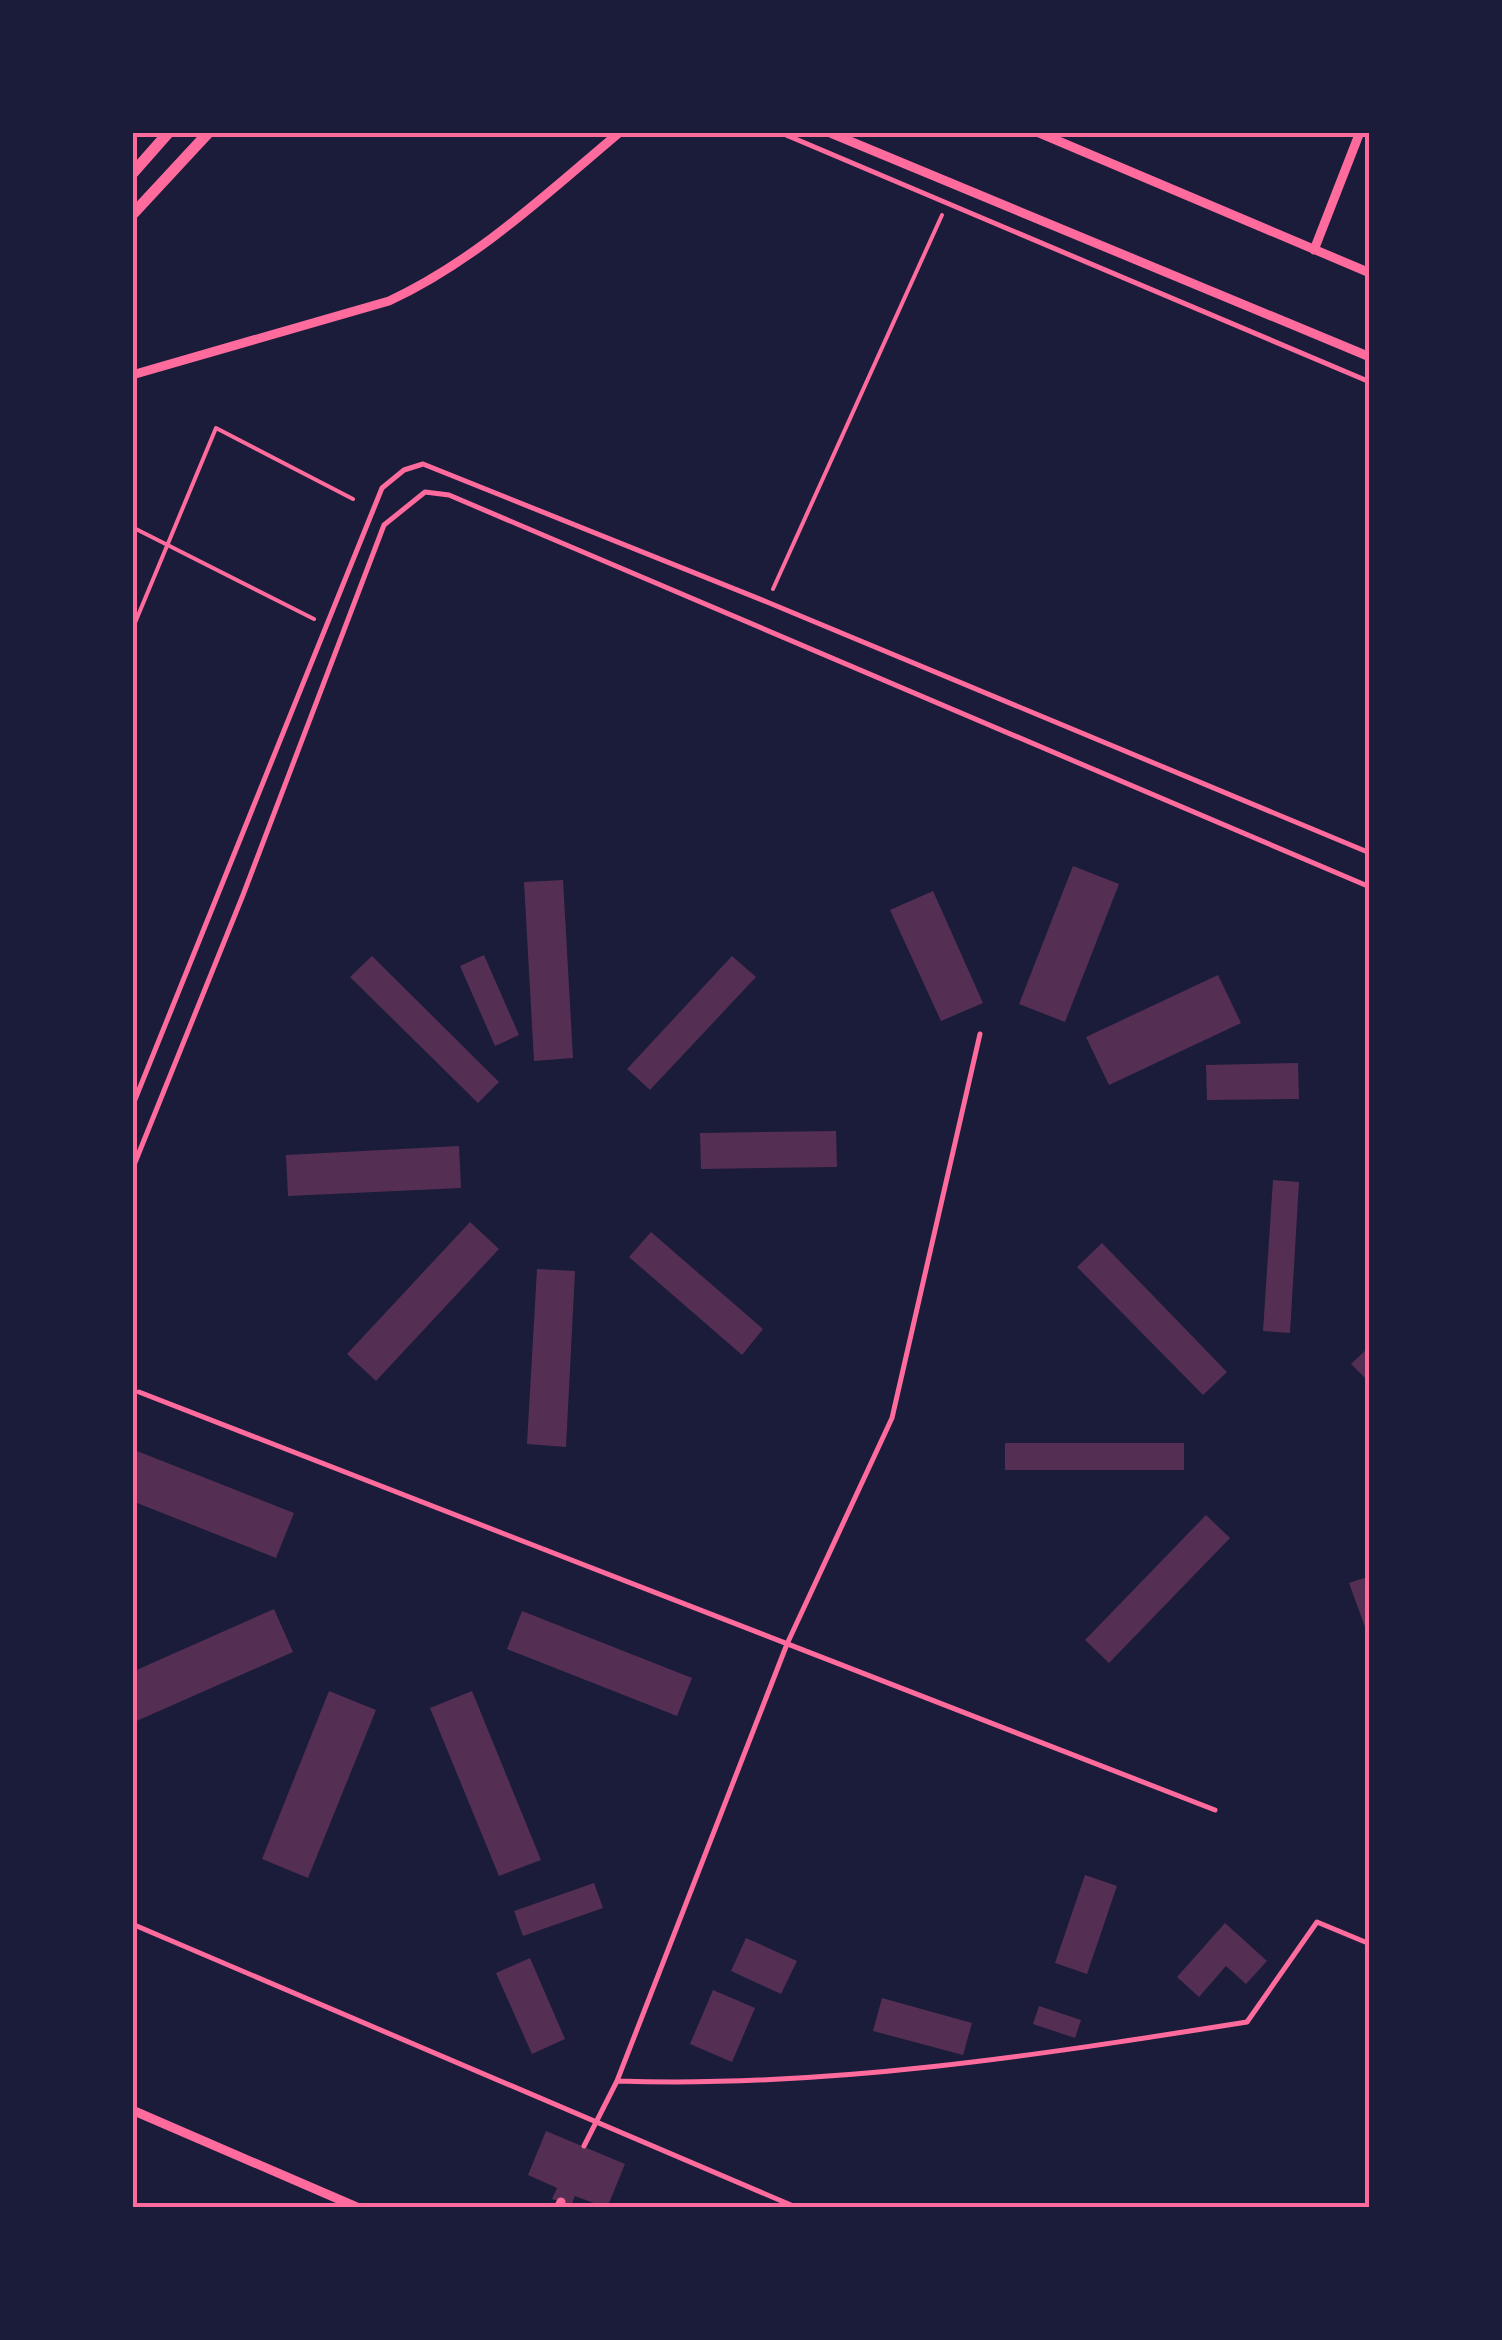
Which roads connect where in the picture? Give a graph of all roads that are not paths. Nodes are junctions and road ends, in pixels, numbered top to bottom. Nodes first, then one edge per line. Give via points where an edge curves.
1 (169, 132) edge
2 (208, 132) edge
3 (620, 132) edge
4 (779, 132) edge
5 (828, 132) edge
6 (1037, 132) edge
7 (1356, 134) edge
8 (132, 174) edge
9 (132, 215) edge
10 (1314, 250) junction
11 (1370, 273) edge
12 (1370, 357) edge
13 (132, 375) edge
14 (1370, 382) edge
15 (1370, 853) edge
16 (1370, 887) edge
17 (980, 1034) dead end
18 (132, 1107) edge
19 (132, 1170) edge
20 (139, 1392) dead end
21 (787, 1644) junction
22 (1215, 1810) dead end
23 (132, 1924) edge
24 (1370, 1944) edge
25 (617, 2081) junction
26 (132, 2110) edge
27 (597, 2122) junction
28 (584, 2146) dead end
29 (359, 2208) edge
30 (798, 2208) edge

1 - 8 street
2 - 9 street
3 - 13 street via 480,250 417,288
4 - 14 lane
5 - 12 street
6 - 10 street
7 - 10 street
10 - 11 street
15 - 18 lane via 423,464 382,488
16 - 19 lane via 449,495 425,492 384,525
17 - 21 lane via 892,1418
20 - 21 lane
21 - 22 lane
21 - 25 lane
23 - 27 lane
24 - 25 lane via 1317,1922 1247,2022 936,2067 692,2083
25 - 27 lane
26 - 29 street
27 - 28 lane
27 - 30 lane

